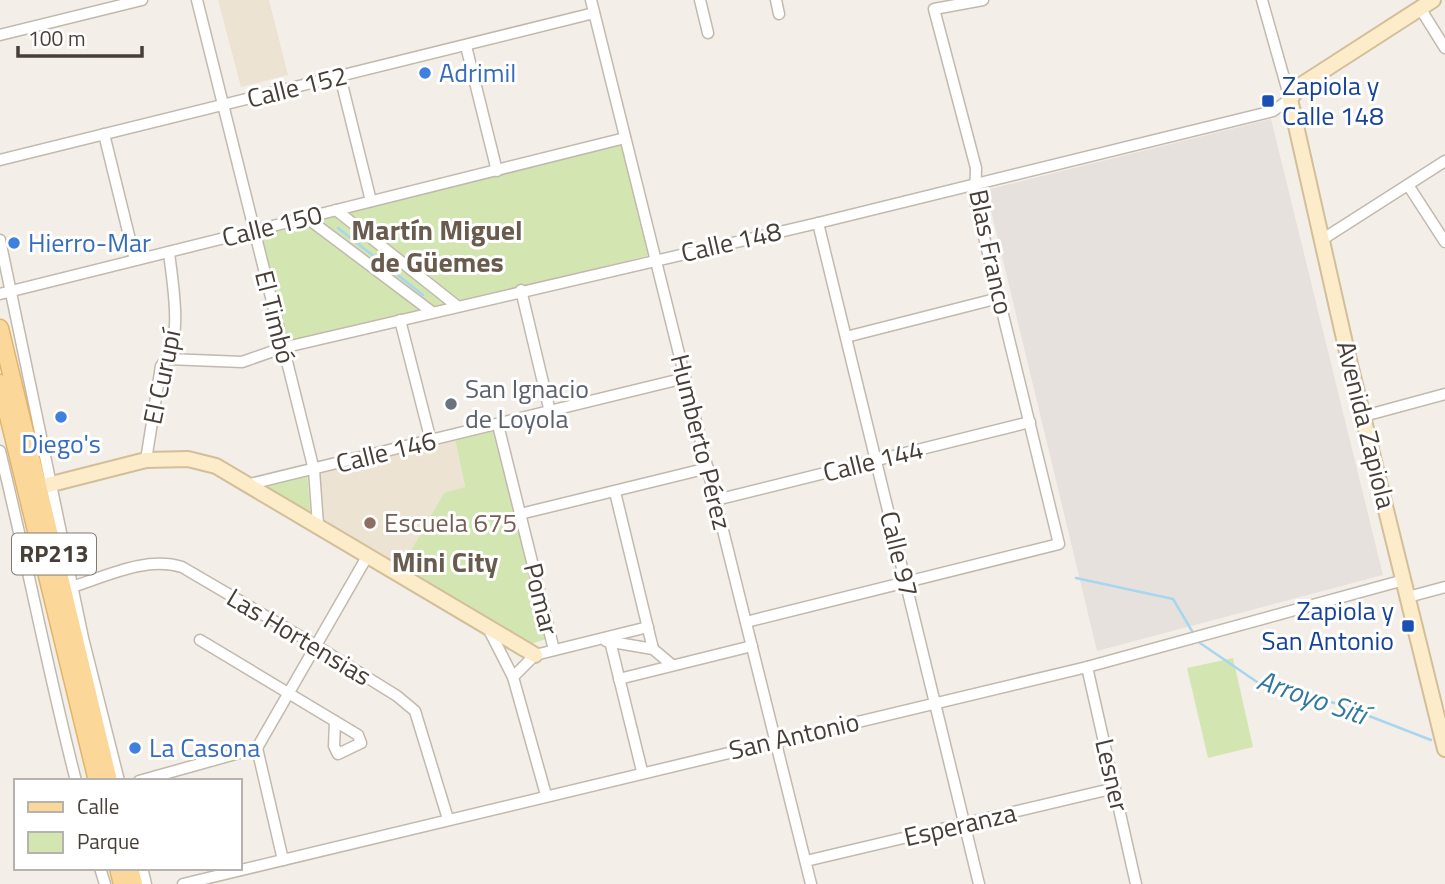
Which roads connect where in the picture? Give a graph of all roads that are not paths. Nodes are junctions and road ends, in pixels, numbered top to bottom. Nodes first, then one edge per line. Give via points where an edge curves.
1 (142, 0) edge
2 (197, 0) edge
3 (591, 0) edge
4 (700, 0) edge
5 (776, 0) edge
6 (983, 0) edge
7 (1262, 0) edge
8 (1426, 4) edge
9 (594, 13) junction
10 (779, 15) dead end
11 (708, 33) dead end
12 (0, 35) edge
13 (466, 46) junction
14 (1445, 48) edge
15 (340, 76) junction
16 (1290, 99) junction
17 (222, 105) junction
18 (104, 134) junction
19 (625, 138) junction
20 (0, 160) edge
21 (1445, 161) edge
22 (497, 171) junction
23 (975, 184) junction
24 (1408, 185) junction
25 (371, 201) junction
26 (336, 210) junction
27 (307, 218) junction
28 (818, 223) junction
29 (254, 231) junction
30 (1323, 239) junction
31 (0, 240) edge
32 (1445, 242) edge
33 (169, 252) junction
34 (656, 259) junction
35 (135, 260) junction
36 (521, 290) junction
37 (11, 291) junction
38 (0, 293) edge
39 (999, 298) junction
40 (457, 306) junction
41 (432, 312) junction
42 (400, 320) junction
43 (0, 328) edge
44 (846, 337) junction
45 (282, 348) junction
46 (168, 359) junction
47 (685, 378) junction
48 (0, 383) edge
49 (1445, 394) edge
50 (550, 412) junction
51 (1364, 416) junction
52 (1030, 422) junction
53 (498, 425) junction
54 (431, 441) junction
55 (0, 451) edge
56 (146, 460) junction
57 (876, 460) junction
58 (708, 468) junction
59 (314, 470) junction
60 (250, 484) junction
61 (31, 489) junction
62 (615, 492) junction
63 (0, 499) edge
64 (716, 500) junction
65 (520, 514) junction
66 (318, 525) junction
67 (368, 555) junction
68 (1404, 580) junction
69 (906, 582) junction
70 (72, 587) junction
71 (1445, 587) edge
72 (1408, 597) junction
73 (746, 622) junction
74 (487, 626) junction
75 (648, 627) junction
76 (200, 640) dead end
77 (597, 640) junction
78 (610, 642) junction
79 (315, 645) junction
80 (752, 646) junction
81 (653, 649) junction
82 (554, 650) junction
83 (535, 655) junction
84 (672, 665) junction
85 (1087, 667) junction
86 (513, 677) junction
87 (619, 679) junction
88 (288, 693) junction
89 (935, 704) junction
90 (335, 722) dead end
91 (775, 740) junction
92 (257, 748) junction
93 (1445, 749) edge
94 (642, 771) junction
95 (75, 779) edge
96 (97, 779) edge
97 (108, 779) edge
98 (119, 779) edge
99 (146, 779) edge
100 (1115, 788) junction
101 (546, 795) junction
102 (448, 819) junction
103 (965, 824) junction
104 (283, 860) junction
105 (806, 860) junction
106 (241, 870) edge
107 (242, 870) edge
108 (183, 884) edge
109 (811, 884) edge
110 (979, 884) edge
111 (1136, 884) edge

1 - 12 street
2 - 17 street, El Timbó
3 - 9 street, Humberto Pérez
4 - 11 street
5 - 10 street
6 - 23 street, Blas Franco via 934,9 976,168
7 - 16 street
8 - 14 street
8 - 16 main road via 1301,85
9 - 13 street, Calle 152
9 - 19 street, Humberto Pérez
13 - 15 street, Calle 152
13 - 22 street
15 - 17 street, Calle 152
15 - 25 street
16 - 23 street, Calle 148 via 1273,111
16 - 30 main road, Avenida Zapiola
17 - 18 street, Calle 152
17 - 29 street, El Timbó
18 - 20 street, Calle 152
18 - 35 street
19 - 22 street, Calle 150
19 - 34 street, Humberto Pérez
21 - 24 street
22 - 25 street, Calle 150
23 - 28 street, Calle 148
23 - 39 street, Blas Franco
24 - 30 street
24 - 32 street
25 - 26 street, Calle 150
26 - 27 street, Calle 150
26 - 40 street
27 - 29 street, Calle 150
27 - 41 street
28 - 34 street, Calle 148
28 - 44 street, Calle 97
29 - 33 street, Calle 150
29 - 45 street, El Timbó
30 - 51 main road, Avenida Zapiola
31 - 37 street
33 - 35 street, Calle 150
33 - 46 street, El Curupí via 176,322
34 - 36 street, Calle 148
34 - 47 street, Humberto Pérez
35 - 37 street, Calle 150
36 - 40 street, Calle 148
36 - 50 street
37 - 38 street, Calle 150
37 - 61 street
39 - 44 street
39 - 52 street, Blas Franco
40 - 41 street, Calle 148
41 - 42 street, Calle 148
42 - 45 street, Calle 148
42 - 54 street
43 - 61 main road, RP213
44 - 57 street, Calle 97
45 - 46 street, Calle 148 via 242,362
45 - 59 street, El Timbó
46 - 56 street, El Curupí via 161,366
47 - 50 street, Calle 146
47 - 58 street, Humberto Pérez
48 - 61 main road, RP213
49 - 51 street
50 - 53 street, Calle 146
51 - 68 main road, Avenida Zapiola
52 - 57 street, Calle 144
52 - 69 street, Blas Franco via 1059,544
53 - 54 street, Calle 146
53 - 65 street, Pomar
54 - 59 street, Calle 146
55 - 61 street
56 - 60 main road via 188,459 216,466
56 - 61 main road
57 - 64 street, Calle 144
57 - 69 street, Calle 97
58 - 62 street
58 - 64 street, Humberto Pérez
59 - 60 street, Calle 146
59 - 66 street, El Timbó
60 - 66 main road
61 - 63 street
61 - 70 street
61 - 95 street via 37,606
61 - 96 main road, RP213
61 - 97 main road, RP213
62 - 65 street
62 - 75 street
64 - 73 street, Humberto Pérez
65 - 82 street, Pomar
66 - 67 main road
67 - 74 main road
67 - 79 street
68 - 72 main road, Avenida Zapiola
68 - 85 street, San Antonio
69 - 73 street
69 - 89 street, Calle 97
70 - 79 street, Las Hortensias via 152,562 168,563
70 - 98 street
71 - 72 street
72 - 93 main road, Avenida Zapiola
73 - 80 street, Humberto Pérez
74 - 83 main road
74 - 86 street
75 - 77 street
75 - 81 street
76 - 88 street
77 - 78 street
77 - 82 street
78 - 81 street
78 - 87 street
79 - 88 street
79 - 102 street, Las Hortensias via 415,711
80 - 84 street
80 - 91 street, Humberto Pérez
81 - 84 street
82 - 83 street
83 - 86 street
84 - 87 street
85 - 89 street, San Antonio
85 - 100 street, Lesner
86 - 101 street
87 - 94 street
88 - 90 street
88 - 92 street
89 - 91 street, San Antonio
89 - 103 street, Calle 97
91 - 94 street, San Antonio
91 - 105 street, Humberto Pérez
92 - 99 street
92 - 104 street
94 - 101 street, San Antonio
100 - 103 street, Esperanza
100 - 111 street, Lesner
101 - 102 street, San Antonio
102 - 104 street, San Antonio
103 - 105 street, Esperanza
103 - 110 street, Calle 97
104 - 107 street, San Antonio
105 - 109 street, Humberto Pérez
106 - 108 street, San Antonio

